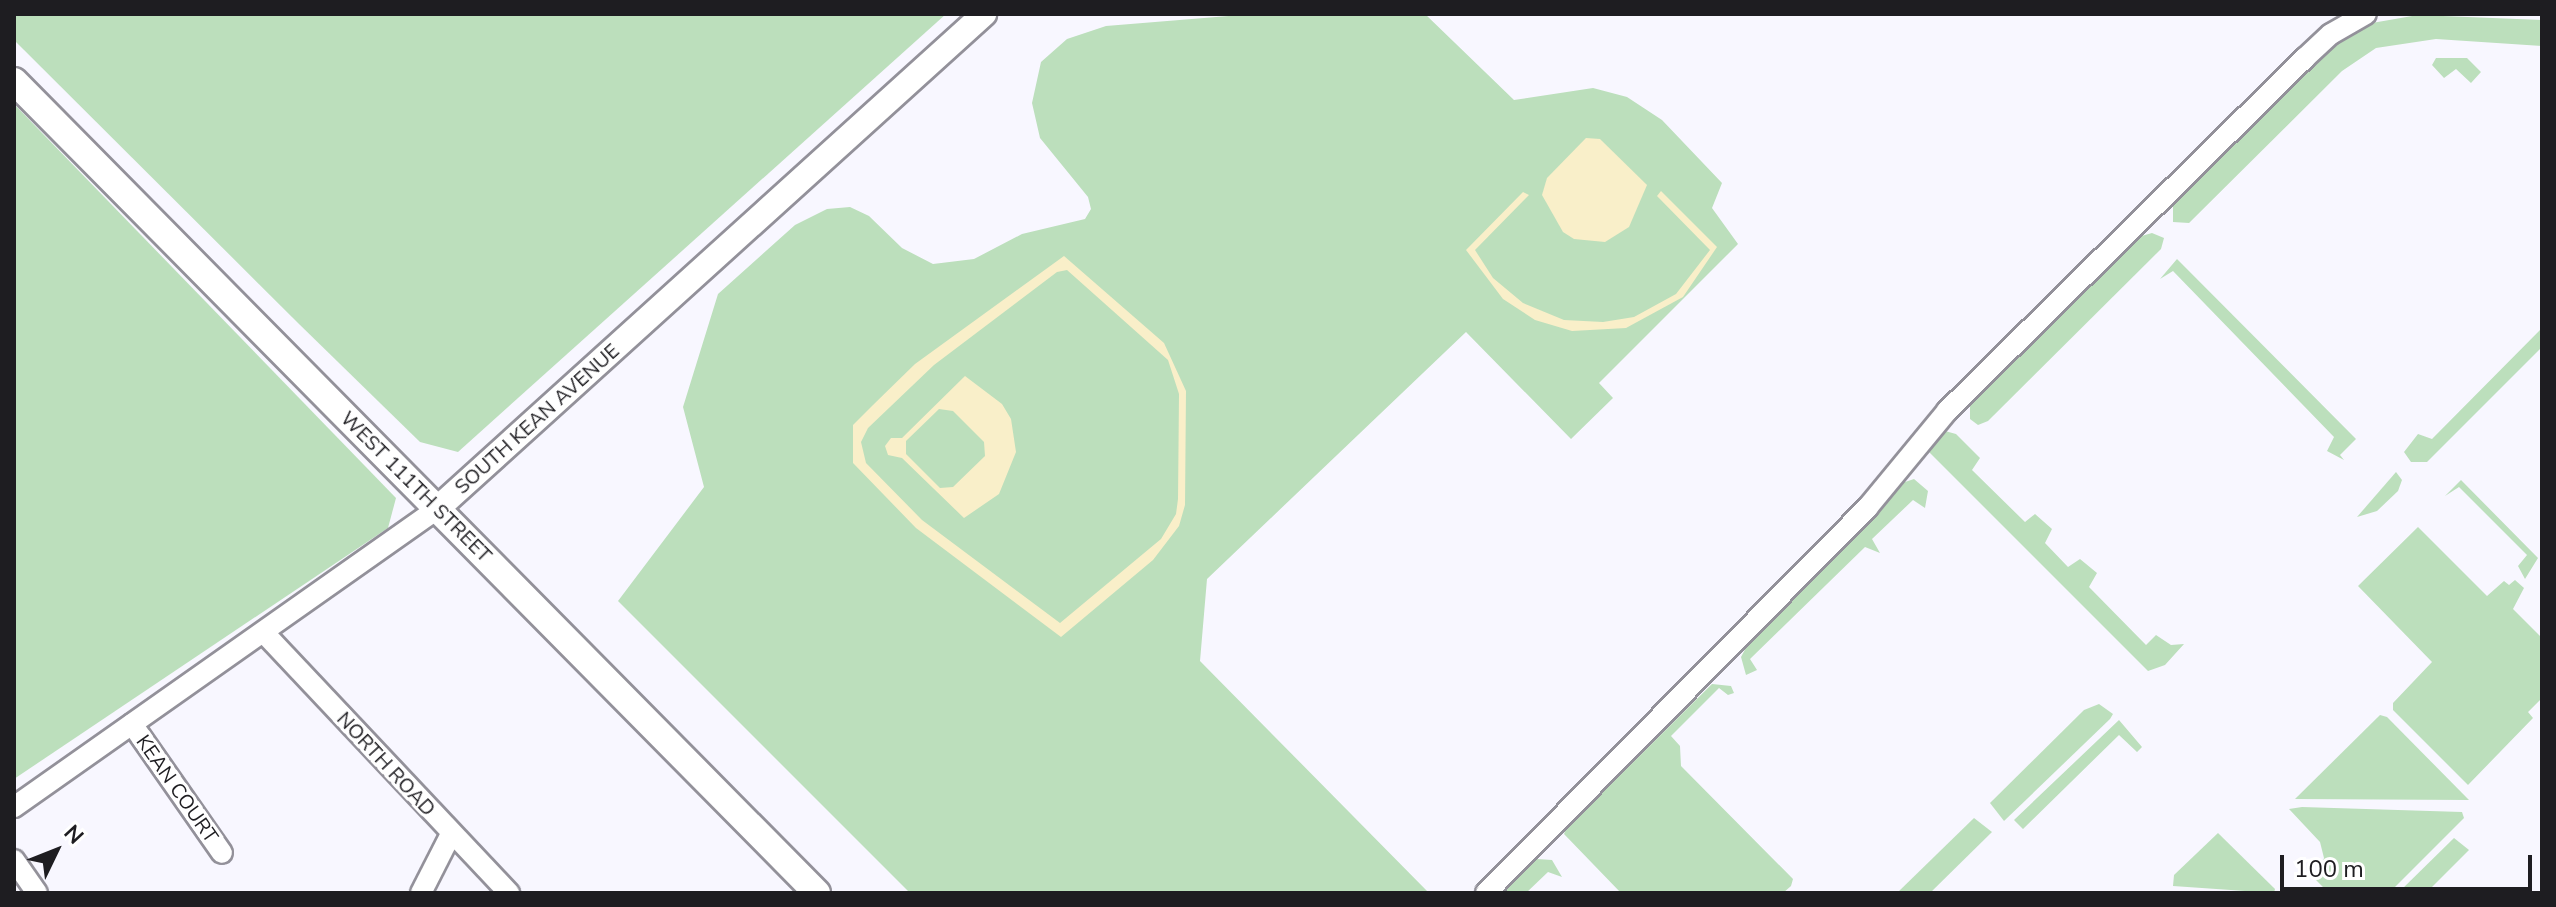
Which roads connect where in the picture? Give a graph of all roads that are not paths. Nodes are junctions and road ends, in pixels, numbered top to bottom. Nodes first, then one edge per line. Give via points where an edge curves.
1 (984, 14) edge
2 (2366, 14) edge
3 (14, 81) edge
4 (437, 509) junction
5 (265, 634) junction
6 (132, 724) junction
7 (14, 807) edge
8 (451, 834) junction
9 (222, 853) dead end
10 (14, 860) edge
11 (37, 893) edge
12 (421, 893) edge
13 (509, 893) edge
14 (817, 893) edge
15 (1486, 893) edge

1 - 4 street, SOUTH KEAN AVENUE
2 - 15 street via 2331,34 2305,58 1947,411 1868,507
3 - 4 main road, WEST 111TH STREET
4 - 5 street, SOUTH KEAN AVENUE
4 - 14 main road, WEST 111TH STREET
5 - 6 street, SOUTH KEAN AVENUE
5 - 8 street, NORTH ROAD
6 - 7 street, SOUTH KEAN AVENUE
6 - 9 street, KEAN COURT
8 - 12 street
8 - 13 street, NORTH ROAD
10 - 11 street

